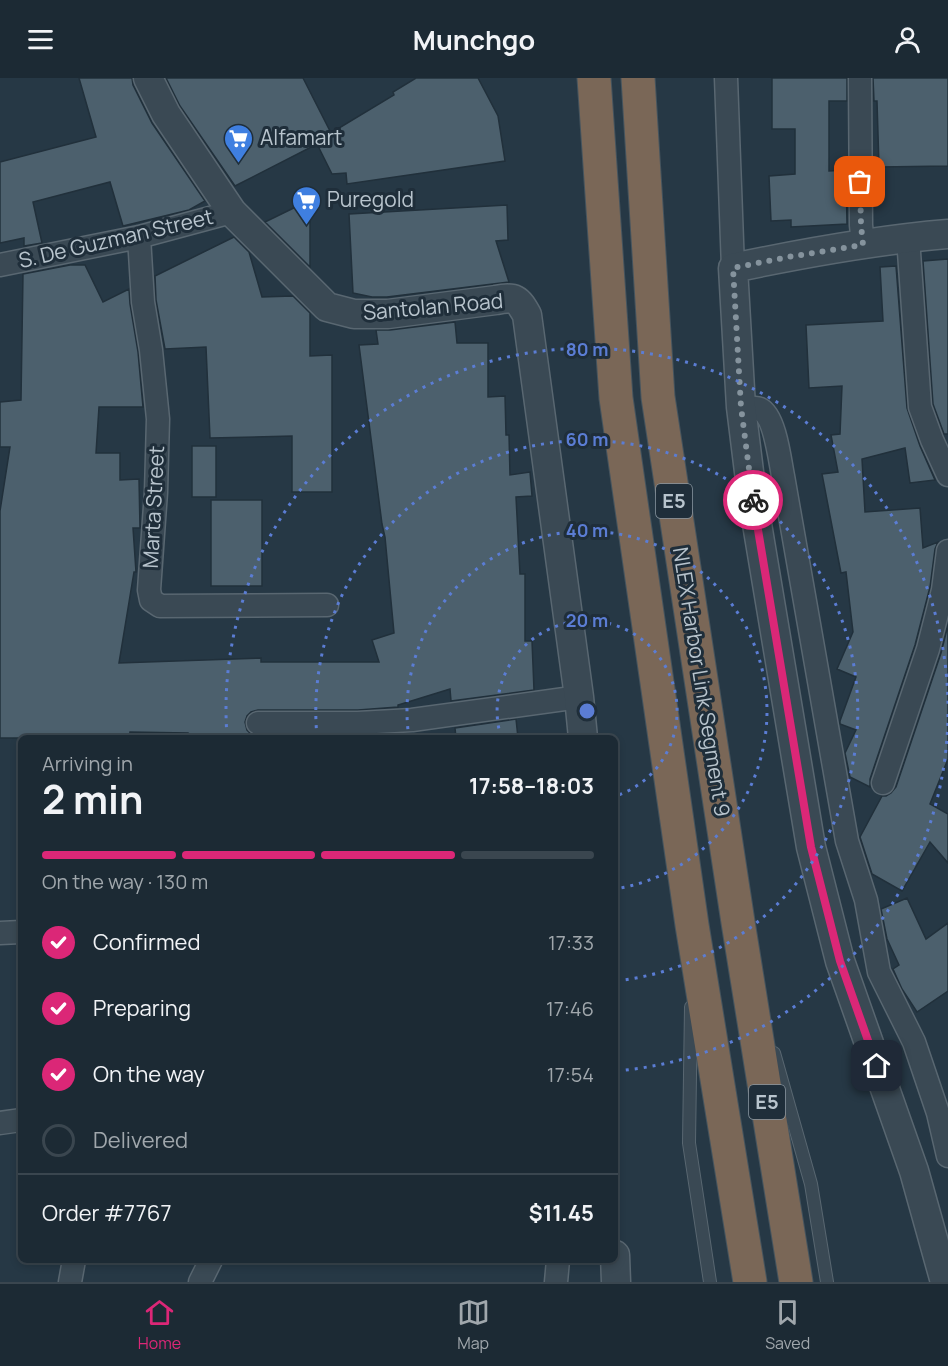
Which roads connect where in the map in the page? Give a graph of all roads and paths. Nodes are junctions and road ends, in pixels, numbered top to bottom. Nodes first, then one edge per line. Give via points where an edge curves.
1 (148, 78) edge
2 (594, 78) edge
3 (639, 78) edge
4 (726, 78) edge
5 (860, 78) edge
6 (232, 212) junction
7 (948, 234) edge
8 (139, 237) junction
9 (908, 238) junction
10 (863, 245) junction
11 (0, 265) edge
12 (733, 268) junction
13 (741, 407) junction
14 (948, 475) edge
15 (948, 551) edge
16 (327, 604) dead end
17 (579, 697) junction
18 (258, 723) dead end
19 (583, 735) edge
20 (883, 783) dead end
21 (738, 922) junction
22 (692, 925) junction
23 (18, 932) edge
24 (0, 933) edge
25 (943, 1113) edge
26 (18, 1120) edge
27 (0, 1123) edge
28 (948, 1156) edge
29 (73, 1263) edge
30 (210, 1263) edge
31 (558, 1263) edge
32 (615, 1263) edge
33 (70, 1282) edge
34 (200, 1282) edge
35 (556, 1282) edge
36 (616, 1282) edge
37 (710, 1282) edge
38 (750, 1282) edge
39 (796, 1282) edge
40 (827, 1282) edge
41 (945, 1282) edge

1 - 6 street, Santolan Road via 166,114
2 - 22 highway, NLEX Harbor Link Segment 9 / E5 via 616,398
3 - 21 highway, NLEX Harbor Link Segment 9 / E5 via 658,397
4 - 12 street
5 - 10 street
6 - 8 street, S. De Guzman Street
6 - 17 street, Santolan Road via 327,307 354,314 388,315 508,297 520,302 527,315
7 - 9 street
8 - 11 street, S. De Guzman Street
8 - 16 street, Marta Street via 158,419 151,600 160,606
9 - 10 street
9 - 14 street via 921,407
10 - 12 street
12 - 13 street
13 - 25 street via 760,409 774,430 847,841 866,900 879,972
13 - 41 street via 811,847 840,961 915,1171
15 - 20 street via 928,649
17 - 18 street via 412,720
17 - 19 street, Santolan Road
21 - 39 highway, NLEX Harbor Link Segment 9 / E5
21 - 40 lane, E5 via 811,1184
22 - 37 lane, E5 via 689,1143
22 - 38 highway, NLEX Harbor Link Segment 9 / E5
23 - 24 street
25 - 28 street
26 - 27 street
29 - 33 street
30 - 34 street
31 - 35 street
32 - 36 street

